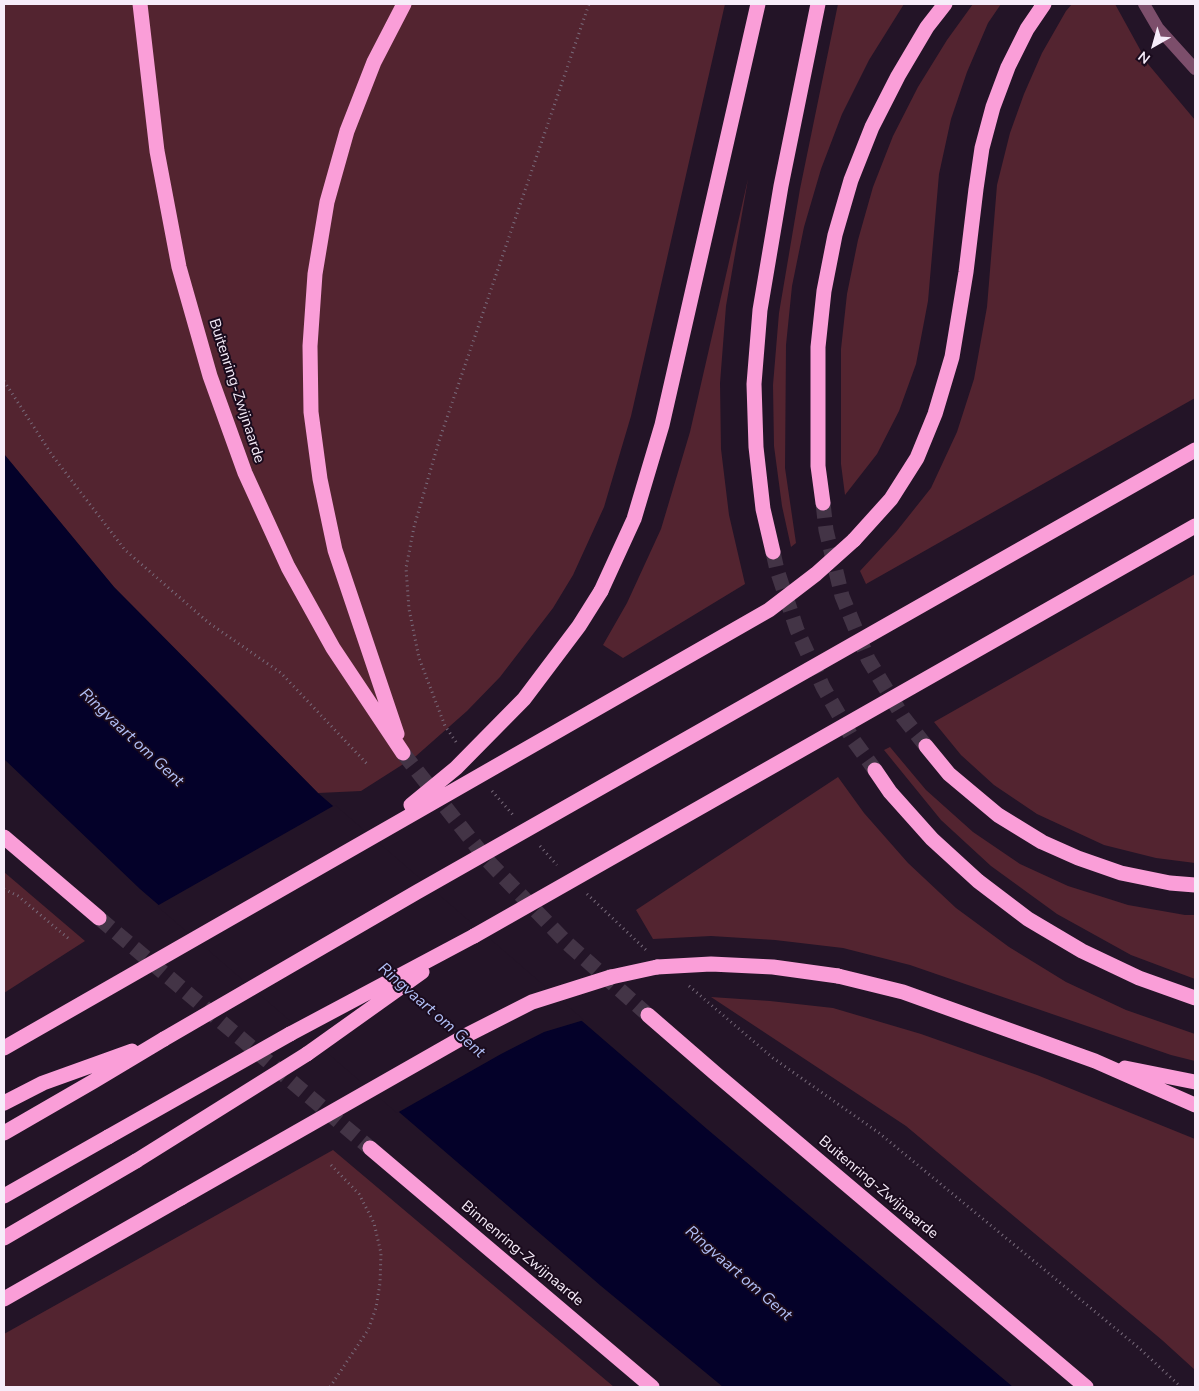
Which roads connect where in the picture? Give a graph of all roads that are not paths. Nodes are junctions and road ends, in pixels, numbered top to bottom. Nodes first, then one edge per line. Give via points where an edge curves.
1 (140, 4) edge
2 (404, 4) edge
3 (758, 4) edge
4 (818, 4) edge
5 (945, 4) edge
6 (1044, 4) edge
7 (1144, 4) edge
8 (1195, 69) edge
9 (1195, 450) edge
10 (823, 503) tunnel mouth
11 (1195, 526) edge
12 (773, 552) tunnel mouth
13 (926, 746) tunnel mouth
14 (875, 770) tunnel mouth
15 (4, 837) edge
16 (351, 850) junction
17 (1195, 885) edge
18 (99, 918) tunnel mouth
19 (474, 936) junction
20 (1195, 998) edge
21 (648, 1015) tunnel mouth
22 (164, 1039) junction
23 (4, 1048) edge
24 (1095, 1061) junction
25 (1195, 1082) edge
26 (4, 1103) edge
27 (1195, 1105) edge
28 (4, 1133) edge
29 (370, 1148) tunnel mouth
30 (4, 1196) edge
31 (4, 1238) edge
32 (4, 1298) edge
33 (652, 1387) edge
34 (1086, 1387) edge

1 - 2 highway, Buitenring-Zwijnaarde via 157,151 180,267 210,376 245,473 288,567 333,648 403,753 335,550 320,479 311,412 310,346 314,274 327,202 350,123 374,62
3 - 16 highway, bridge via 662,425 634,519 601,591 524,699 456,768
4 - 12 highway via 760,310 754,384 756,447 763,509
5 - 10 highway via 927,27 872,127 851,180 835,235 824,290 818,348 818,466
6 - 16 highway, bridge via 1008,67 993,107 980,164 952,357 935,414 917,458 891,499 854,540 770,610
7 - 8 lane via 1158,28
9 - 22 highway, bridge
11 - 19 highway, bridge
13 - 17 highway via 956,780 998,814 1042,842 1121,873
14 - 20 highway via 932,839 978,881 1028,919 1082,951 1139,978
15 - 18 highway
16 - 23 highway, bridge
19 - 30 highway, bridge via 290,1034
19 - 31 highway, bridge via 307,1054
21 - 34 highway, Buitenring-Zwijnaarde
22 - 26 highway via 43,1083
22 - 28 highway
24 - 25 highway
24 - 27 highway
24 - 32 highway, bridge via 904,992 838,976 772,967 711,964 657,968 611,977 532,1002 467,1035
29 - 33 highway, Binnenring-Zwijnaarde

